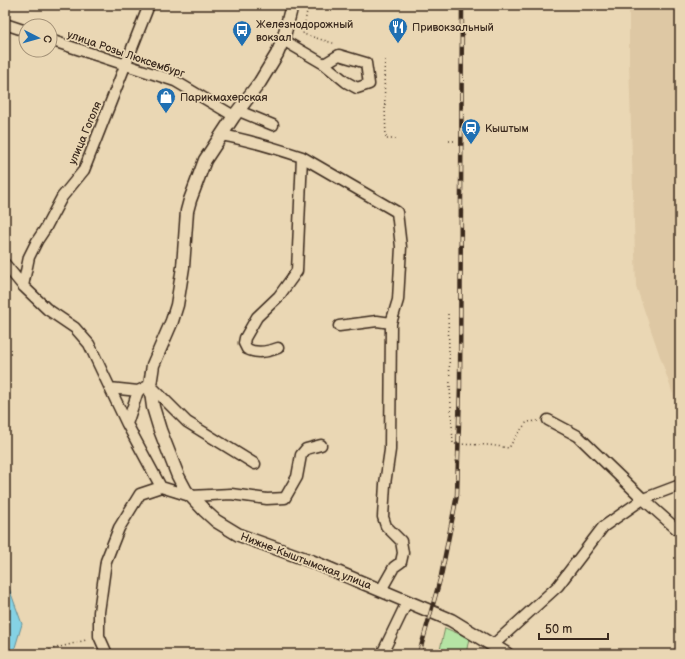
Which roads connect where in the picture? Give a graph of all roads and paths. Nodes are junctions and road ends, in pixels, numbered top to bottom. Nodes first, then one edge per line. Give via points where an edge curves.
1 (149, 5) edge
2 (292, 5) edge
3 (308, 5) edge
4 (5, 24) edge
5 (18, 29) edge
6 (283, 40) junction
7 (58, 43) edge
8 (336, 44) dead end
9 (385, 60) dead end
10 (324, 64) dead end
11 (125, 66) junction
12 (237, 113) junction
13 (273, 125) dead end
14 (221, 135) junction
15 (398, 139) dead end
16 (449, 141) dead end
17 (457, 141) dead end
18 (302, 157) junction
19 (5, 264) edge
20 (23, 286) junction
21 (448, 314) dead end
22 (392, 324) junction
23 (339, 326) dead end
24 (278, 348) dead end
25 (150, 385) junction
26 (110, 388) junction
27 (138, 390) junction
28 (548, 420) joint
29 (127, 424) junction
30 (322, 446) dead end
31 (255, 464) dead end
32 (680, 485) edge
33 (161, 487) junction
34 (190, 496) junction
35 (643, 499) junction
36 (680, 532) edge
37 (381, 590) junction
38 (406, 602) junction
39 (99, 636) junction
40 (493, 645) junction
41 (34, 654) edge
42 (107, 654) edge
43 (382, 654) edge
44 (507, 654) edge

1 - 11 street, улица Гоголя
2 - 6 main road
3 - 8 path via 303,34
4 - 5 street
6 - 10 street
6 - 12 main road via 260,82
7 - 11 street, улица Розы Люксембург
9 - 15 path via 386,139
11 - 12 street, улица Розы Люксембург via 175,81
11 - 20 street, улица Гоголя via 84,170 62,197 29,257
12 - 13 street, улица Розы Люксембург
12 - 14 main road
14 - 18 street via 244,139
14 - 25 main road via 205,160 190,200 177,305 153,365
16 - 17 path
18 - 22 street via 397,212 401,247 398,300
18 - 24 street via 297,271 279,296 257,317 244,343 252,352 266,352
19 - 20 street
20 - 26 street via 48,309 75,328 89,344
21 - 28 path via 453,444 509,448 527,422
22 - 23 street via 377,321
22 - 37 street via 390,450 383,517 386,526 401,541 403,553 401,562 394,567
25 - 27 street
25 - 31 street via 187,422
25 - 34 main road via 160,430 178,476
26 - 27 street
26 - 29 street
27 - 29 street
28 - 35 street via 578,436
29 - 33 street
30 - 34 street via 306,449 301,455 297,477 285,498 268,499 231,494
32 - 35 street
33 - 34 street, Нижне-Кыштымская улица
33 - 39 street via 140,494 119,528 106,561 99,612
34 - 37 main road, Нижне-Кыштымская улица via 216,521 239,535
35 - 36 street
35 - 40 street via 603,527 558,586
37 - 38 main road, Нижне-Кыштымская улица
38 - 40 main road, Нижне-Кыштымская улица via 451,620
38 - 43 street
39 - 41 path
39 - 42 street
40 - 44 main road, Нижне-Кыштымская улица

